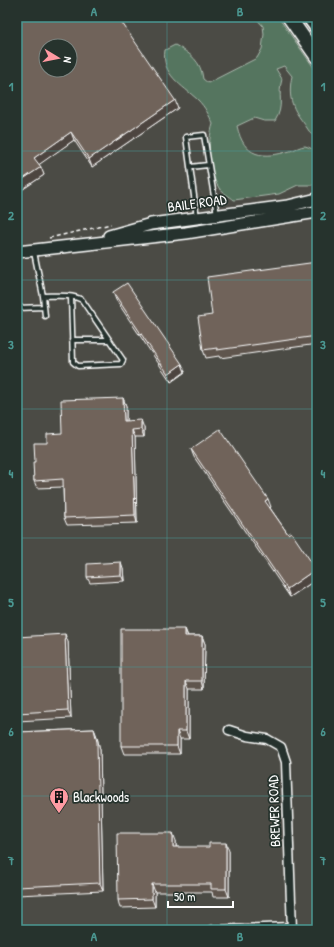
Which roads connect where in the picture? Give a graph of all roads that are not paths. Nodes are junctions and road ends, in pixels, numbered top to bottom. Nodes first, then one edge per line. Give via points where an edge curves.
1 (289, 17) edge
2 (310, 17) edge
3 (317, 28) edge
4 (317, 57) edge
5 (208, 165) junction
6 (190, 167) junction
7 (317, 199) edge
8 (317, 212) edge
9 (218, 215) junction
10 (197, 218) junction
11 (220, 227) junction
12 (200, 230) junction
13 (82, 243) junction
14 (34, 249) junction
15 (17, 252) edge
16 (43, 296) junction
17 (71, 297) junction
18 (44, 307) junction
19 (17, 308) edge
20 (45, 316) dead end
21 (72, 340) junction
22 (109, 340) junction
23 (229, 730) dead end
24 (292, 929) edge
25 (212, 930) edge

1 - 4 main road
2 - 3 main road
5 - 6 lane
5 - 6 lane via 204,135 186,137
5 - 9 lane
6 - 10 lane
7 - 9 street, BAILE ROAD via 288,206
8 - 11 street, BAILE ROAD
9 - 10 street, BAILE ROAD
9 - 11 street
10 - 12 street
10 - 13 street, BAILE ROAD via 151,224
11 - 12 street, BAILE ROAD
12 - 13 street, BAILE ROAD via 150,238
13 - 14 street, BAILE ROAD
14 - 15 street, BAILE ROAD
14 - 16 lane
16 - 17 lane
16 - 18 lane
17 - 21 lane
17 - 22 lane via 82,300
18 - 19 lane
18 - 20 lane
21 - 22 lane
21 - 22 lane via 75,364 121,364 123,360
23 - 24 street, BREWER ROAD via 247,736 267,738 281,747 286,762
24 - 25 street

